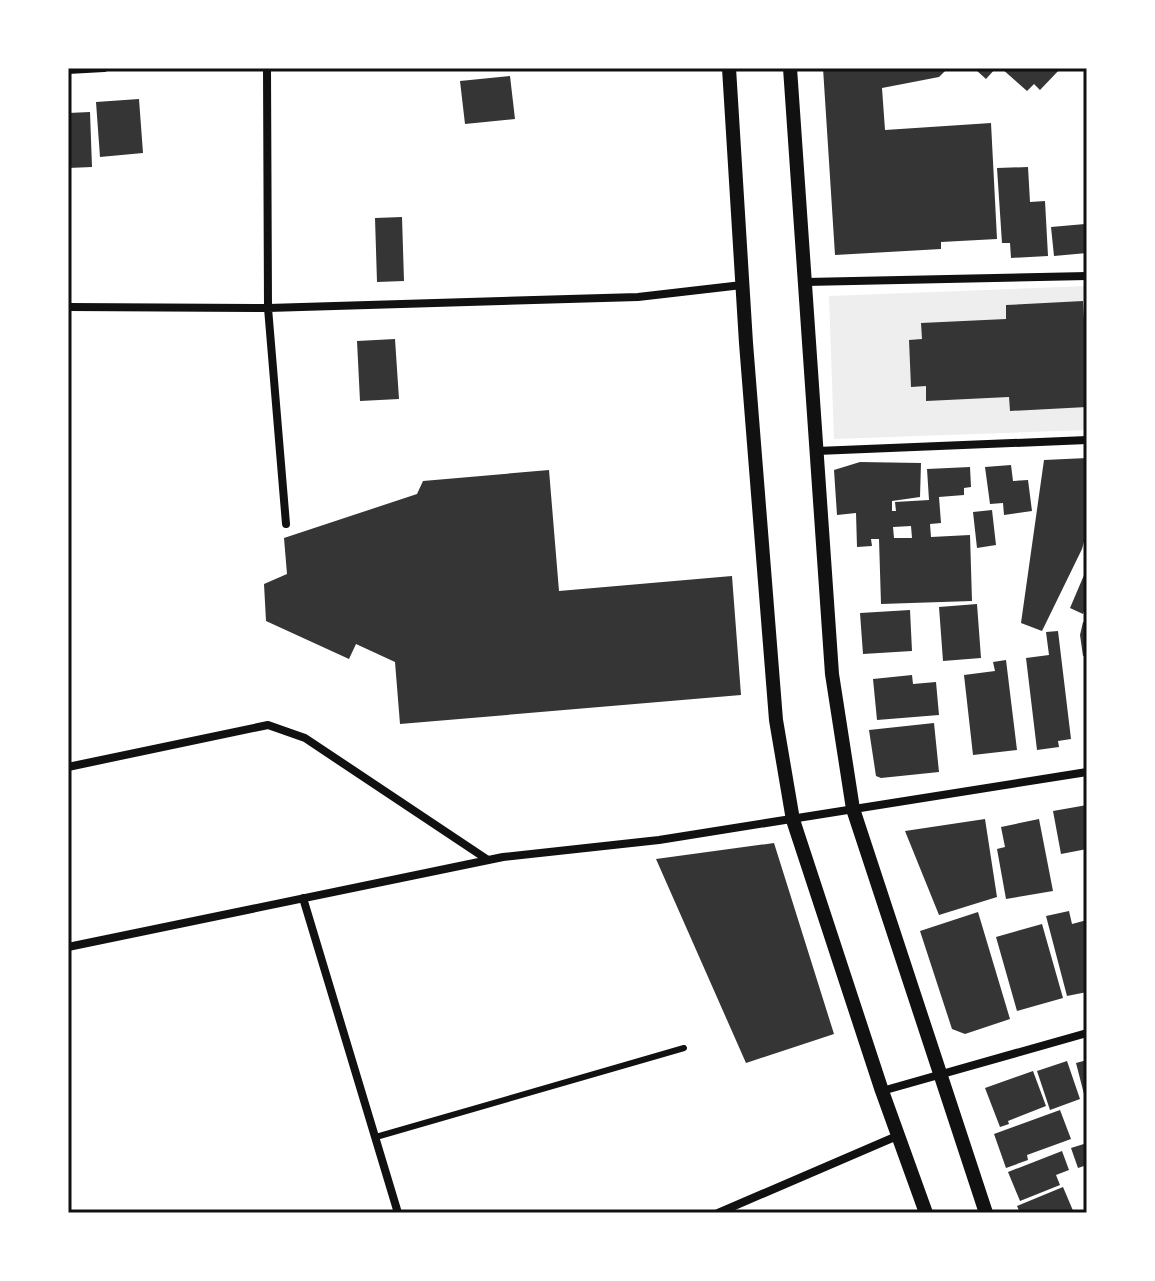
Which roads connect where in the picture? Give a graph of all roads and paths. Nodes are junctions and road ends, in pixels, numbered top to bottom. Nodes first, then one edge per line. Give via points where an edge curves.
1 (104, 68) edge
2 (267, 68) edge
3 (729, 68) edge
4 (790, 68) edge
5 (68, 70) edge
6 (1087, 276) edge
7 (806, 282) junction
8 (742, 285) junction
9 (68, 307) edge
10 (268, 308) junction
11 (1087, 440) edge
12 (817, 451) junction
13 (286, 524) dead end
14 (68, 767) edge
15 (1087, 772) edge
16 (853, 809) junction
17 (793, 820) junction
18 (488, 860) junction
19 (303, 898) junction
20 (68, 947) edge
21 (1087, 1033) edge
22 (684, 1048) dead end
23 (939, 1074) junction
24 (882, 1091) junction
25 (897, 1136) junction
26 (376, 1137) junction
27 (398, 1213) edge
28 (718, 1213) edge
29 (926, 1213) edge
30 (986, 1213) edge

1 - 5 street
2 - 10 street
3 - 8 street
4 - 7 street
6 - 7 street
7 - 12 street
8 - 10 street via 638,297
8 - 17 street via 776,720
9 - 10 street
10 - 13 street
11 - 12 street
12 - 16 street via 832,674
14 - 18 street via 268,725 305,738
15 - 16 street
16 - 17 street
16 - 23 street
17 - 18 street
17 - 24 street
18 - 19 street
19 - 20 street
19 - 26 street
21 - 23 street
22 - 26 lane
23 - 24 street
23 - 30 street
24 - 25 street
25 - 28 street
25 - 29 street
26 - 27 street

